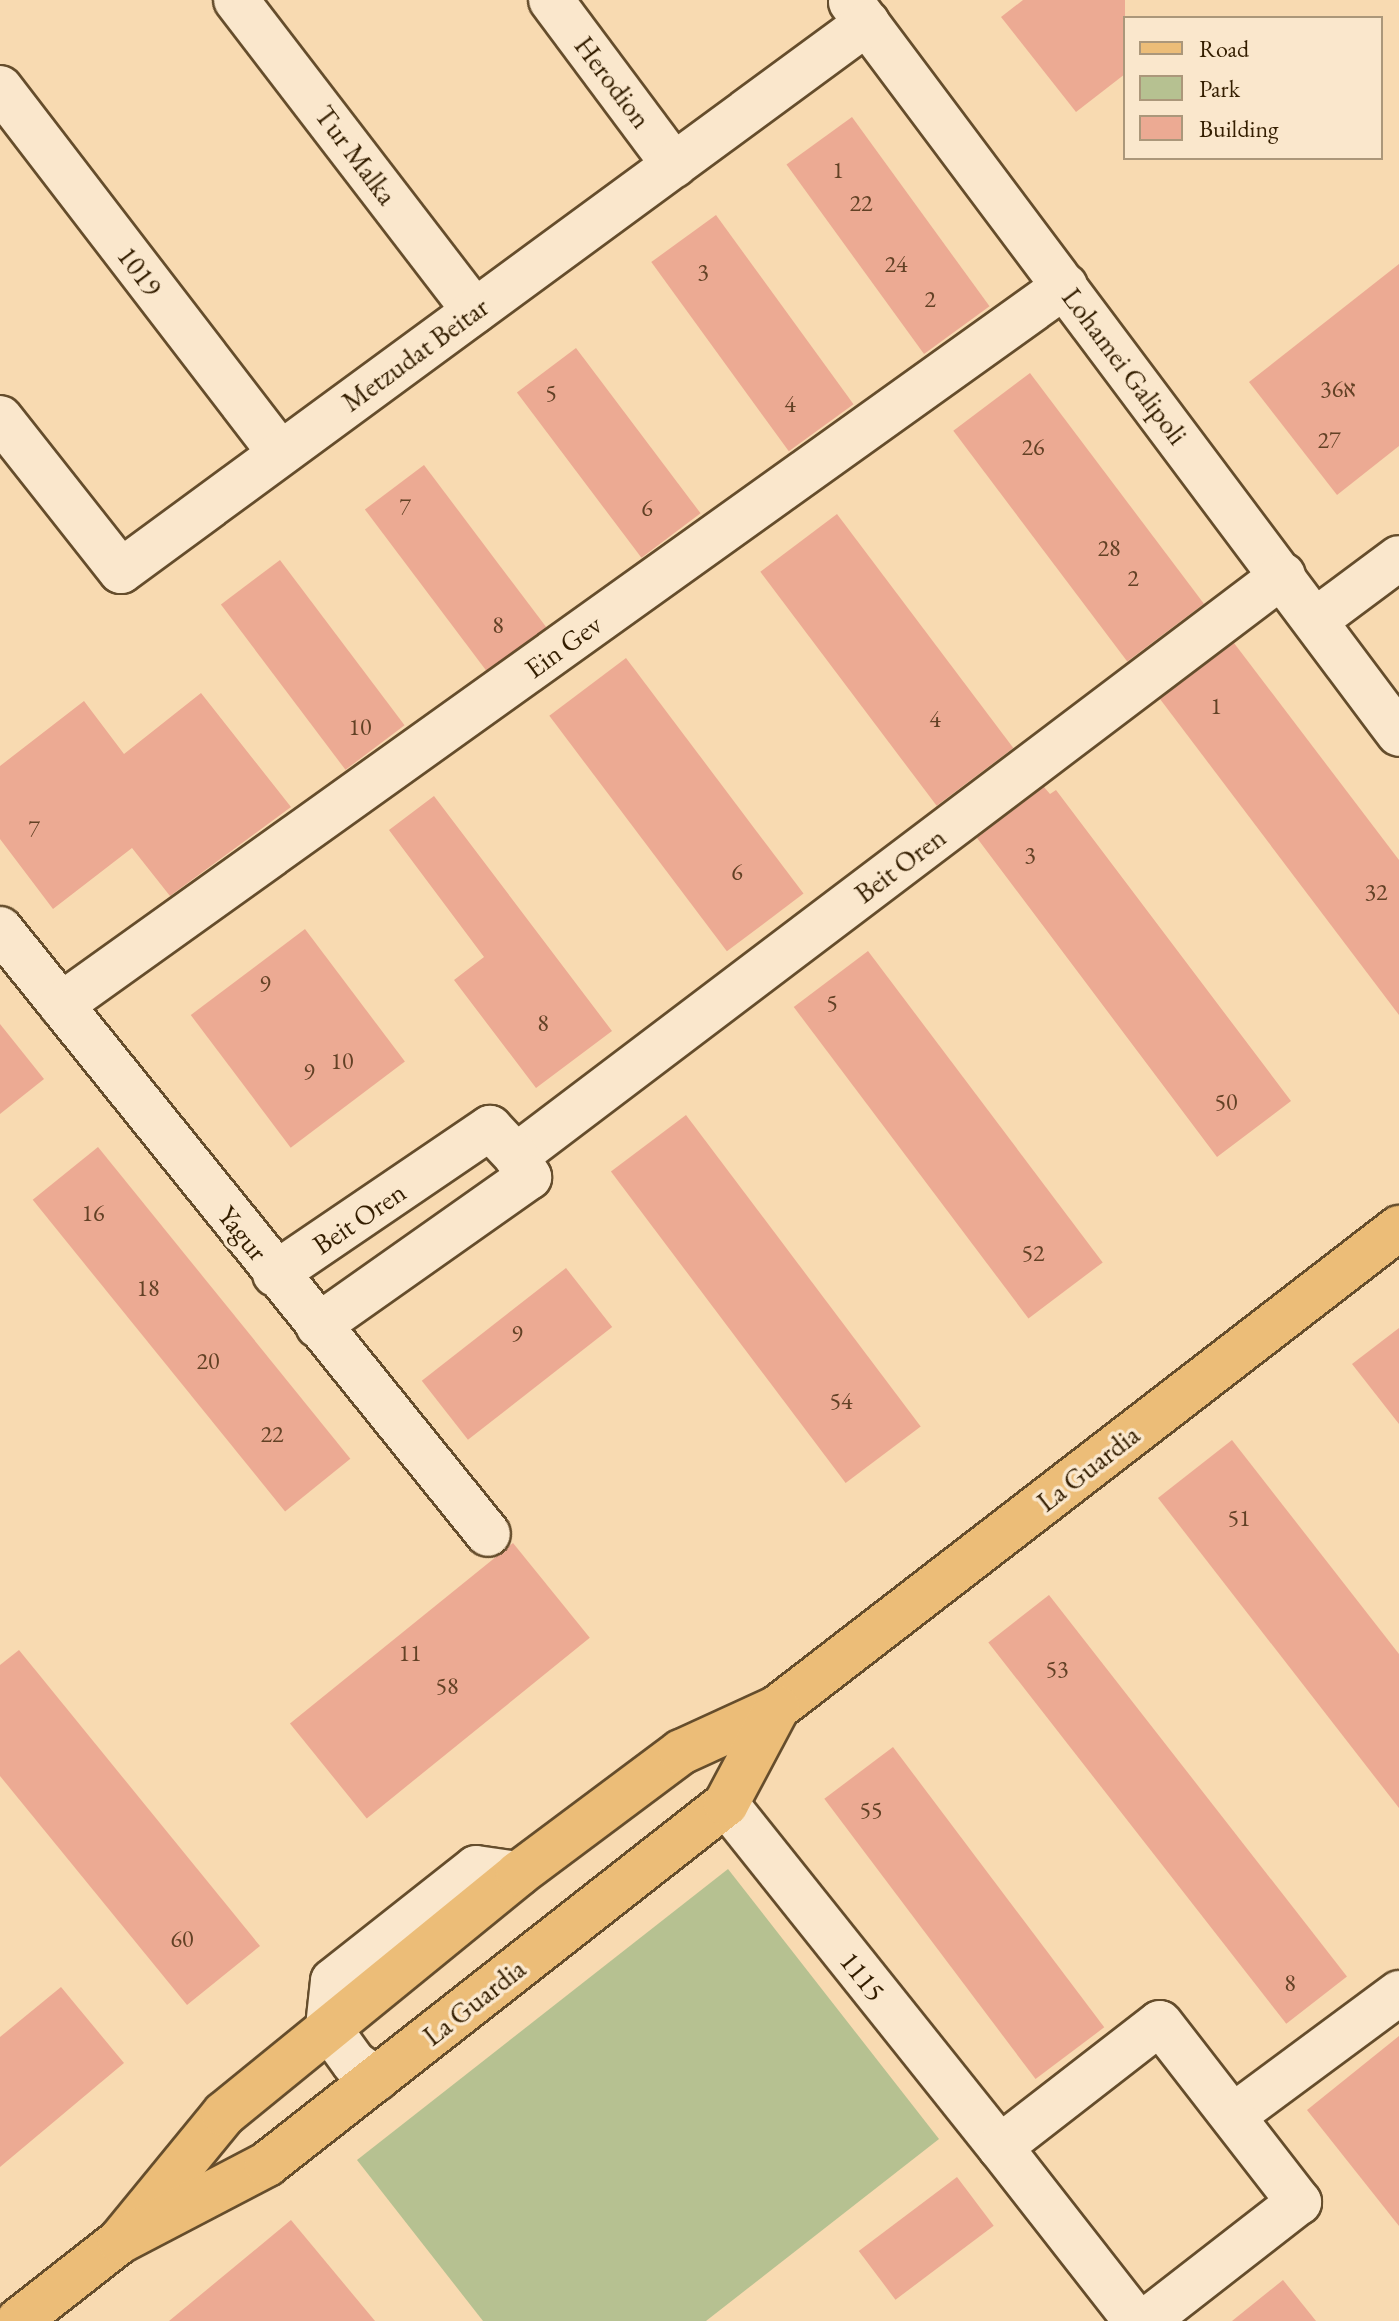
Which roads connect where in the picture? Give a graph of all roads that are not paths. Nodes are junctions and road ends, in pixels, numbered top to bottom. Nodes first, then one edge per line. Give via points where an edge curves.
1 (236, 0) edge
2 (551, 0) edge
3 (859, 12) edge
4 (0, 88) edge
5 (674, 165) junction
6 (1065, 286) junction
7 (475, 311) junction
8 (0, 418) edge
9 (280, 453) junction
10 (1399, 558) edge
11 (1283, 575) junction
12 (1317, 619) junction
13 (1399, 734) edge
14 (0, 929) edge
15 (61, 1005) junction
16 (516, 1156) junction
17 (1399, 1228) edge
18 (275, 1274) junction
19 (318, 1326) junction
20 (488, 1534) dead end
21 (777, 1708) junction
22 (726, 1804) junction
23 (1399, 1993) edge
24 (328, 2027) junction
25 (376, 2079) junction
26 (1233, 2116) junction
27 (1000, 2147) junction
28 (120, 2241) junction
29 (18, 2321) edge
30 (1136, 2321) edge
31 (1146, 2321) edge

1 - 7 street, Tur Malka
2 - 5 street, Herodion
3 - 5 street, Metzudat Beitar
3 - 6 street, Lohamei Galipoli
4 - 9 street, 1019
5 - 7 street, Metzudat Beitar
6 - 11 street, Lohamei Galipoli
6 - 15 street, Ein Gev
7 - 9 street, Metzudat Beitar
8 - 9 street, Metzudat Beitar via 121,571
10 - 12 street
11 - 12 street, Lohamei Galipoli
11 - 16 street, Beit Oren
12 - 13 street, Lohamei Galipoli
14 - 15 street, Yagur
15 - 18 street, Yagur
16 - 18 street, Beit Oren via 490,1128
16 - 19 street via 529,1177
17 - 21 main road, La Guardia
18 - 19 street, Yagur
19 - 20 street, Yagur
21 - 22 main road, La Guardia
21 - 24 main road, La Guardia via 681,1752
22 - 25 main road, La Guardia
22 - 27 street, 1115
23 - 26 street
24 - 25 street via 354,2063
24 - 28 main road, La Guardia via 224,2114
25 - 28 main road, La Guardia via 267,2164
26 - 27 street via 1160,2023
26 - 31 street via 1299,2202
27 - 30 street, 1115
28 - 29 main road, La Guardia

